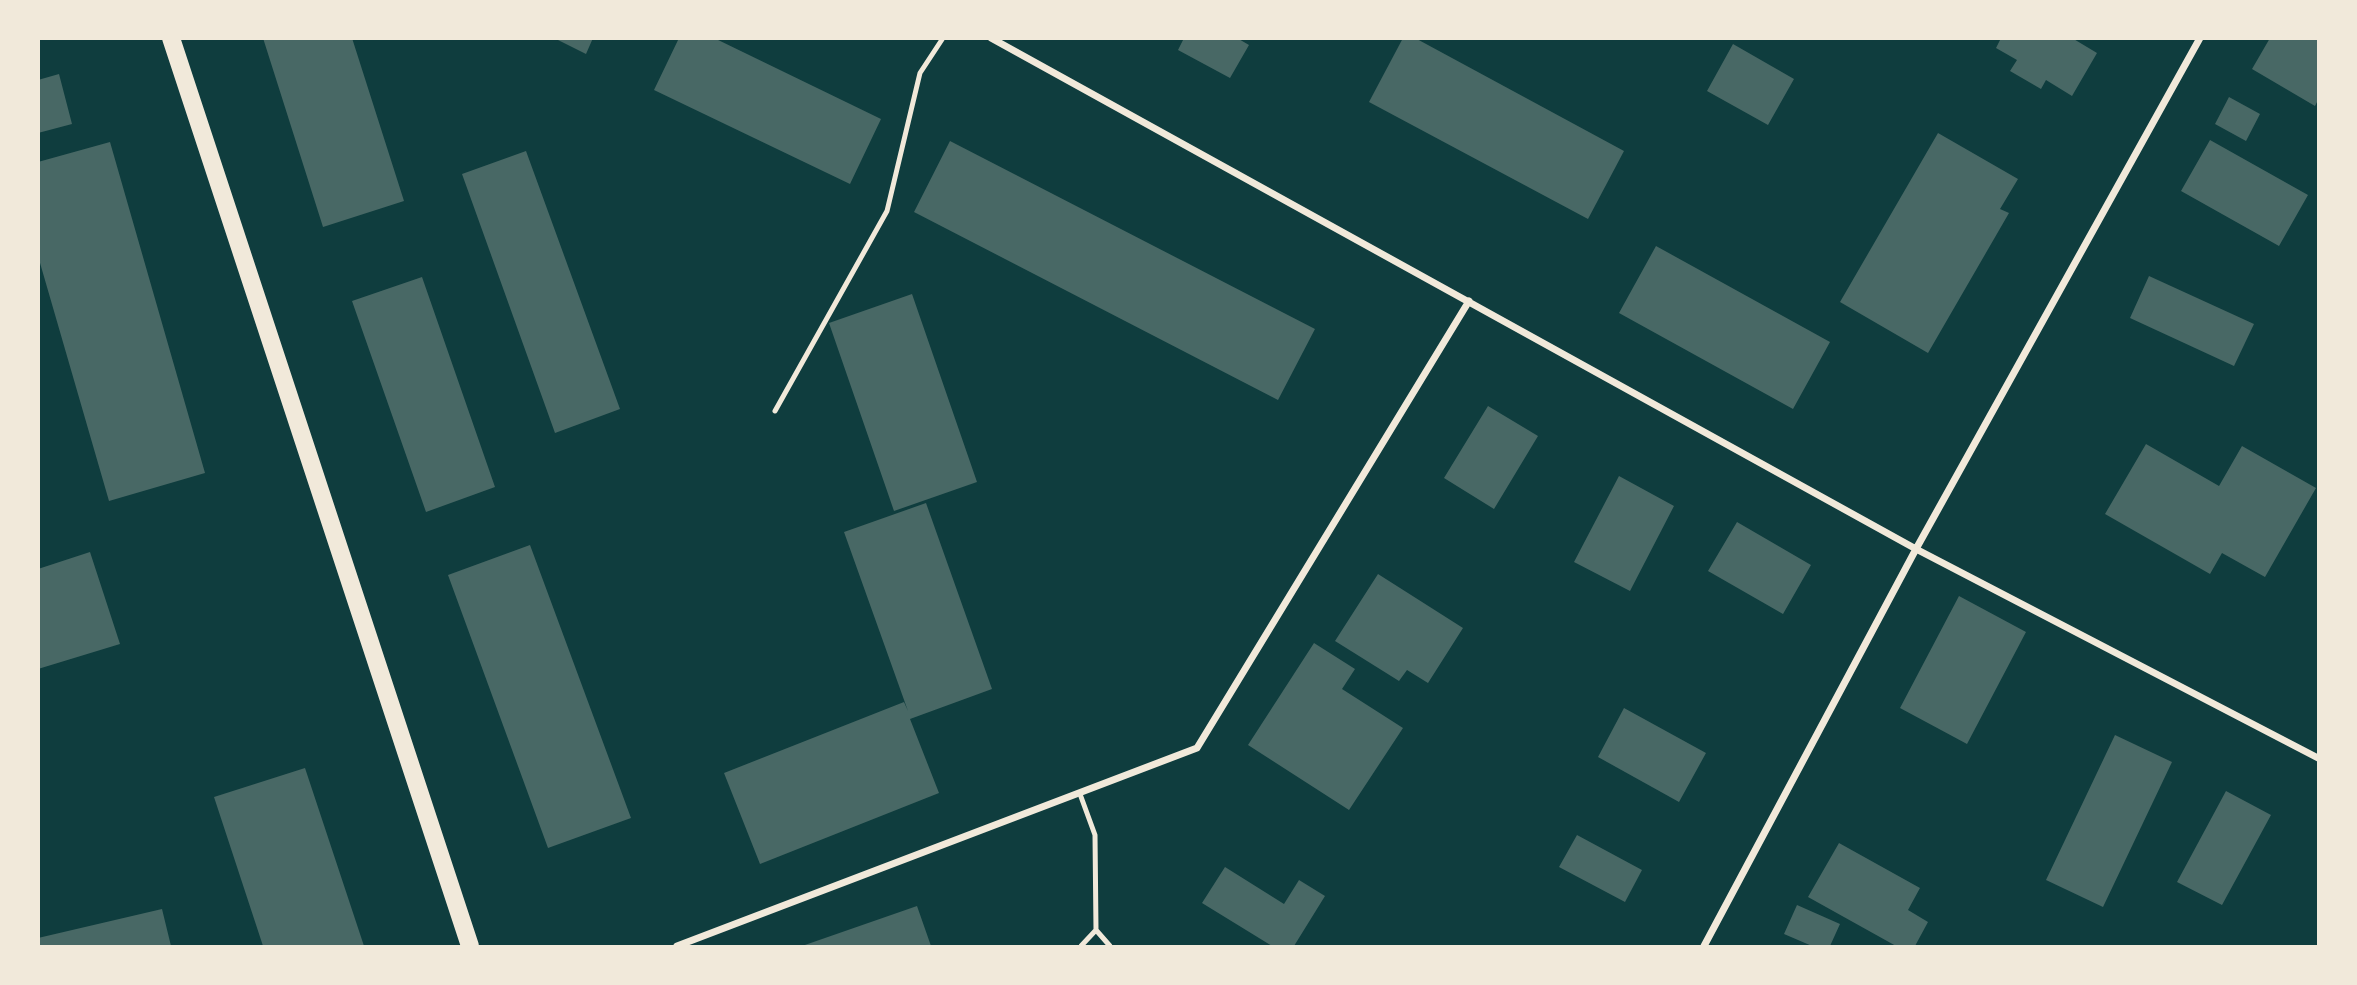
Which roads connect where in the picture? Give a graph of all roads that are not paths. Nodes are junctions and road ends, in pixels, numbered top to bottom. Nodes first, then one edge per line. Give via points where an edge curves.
1 (171, 38) edge
2 (943, 38) edge
3 (991, 38) edge
4 (2200, 38) edge
5 (1469, 301) junction
6 (775, 411) dead end
7 (1916, 549) junction
8 (2319, 758) edge
9 (1080, 794) junction
10 (1096, 930) junction
11 (470, 947) edge
12 (677, 947) edge
13 (1082, 947) edge
14 (1110, 947) edge
15 (1704, 947) edge

1 - 11 main road
2 - 6 lane via 920,73 887,211
3 - 5 street
4 - 7 street
5 - 7 street
5 - 9 street via 1197,748
7 - 8 street
7 - 15 street
9 - 10 lane via 1095,835
9 - 12 street
10 - 13 lane
10 - 14 lane

